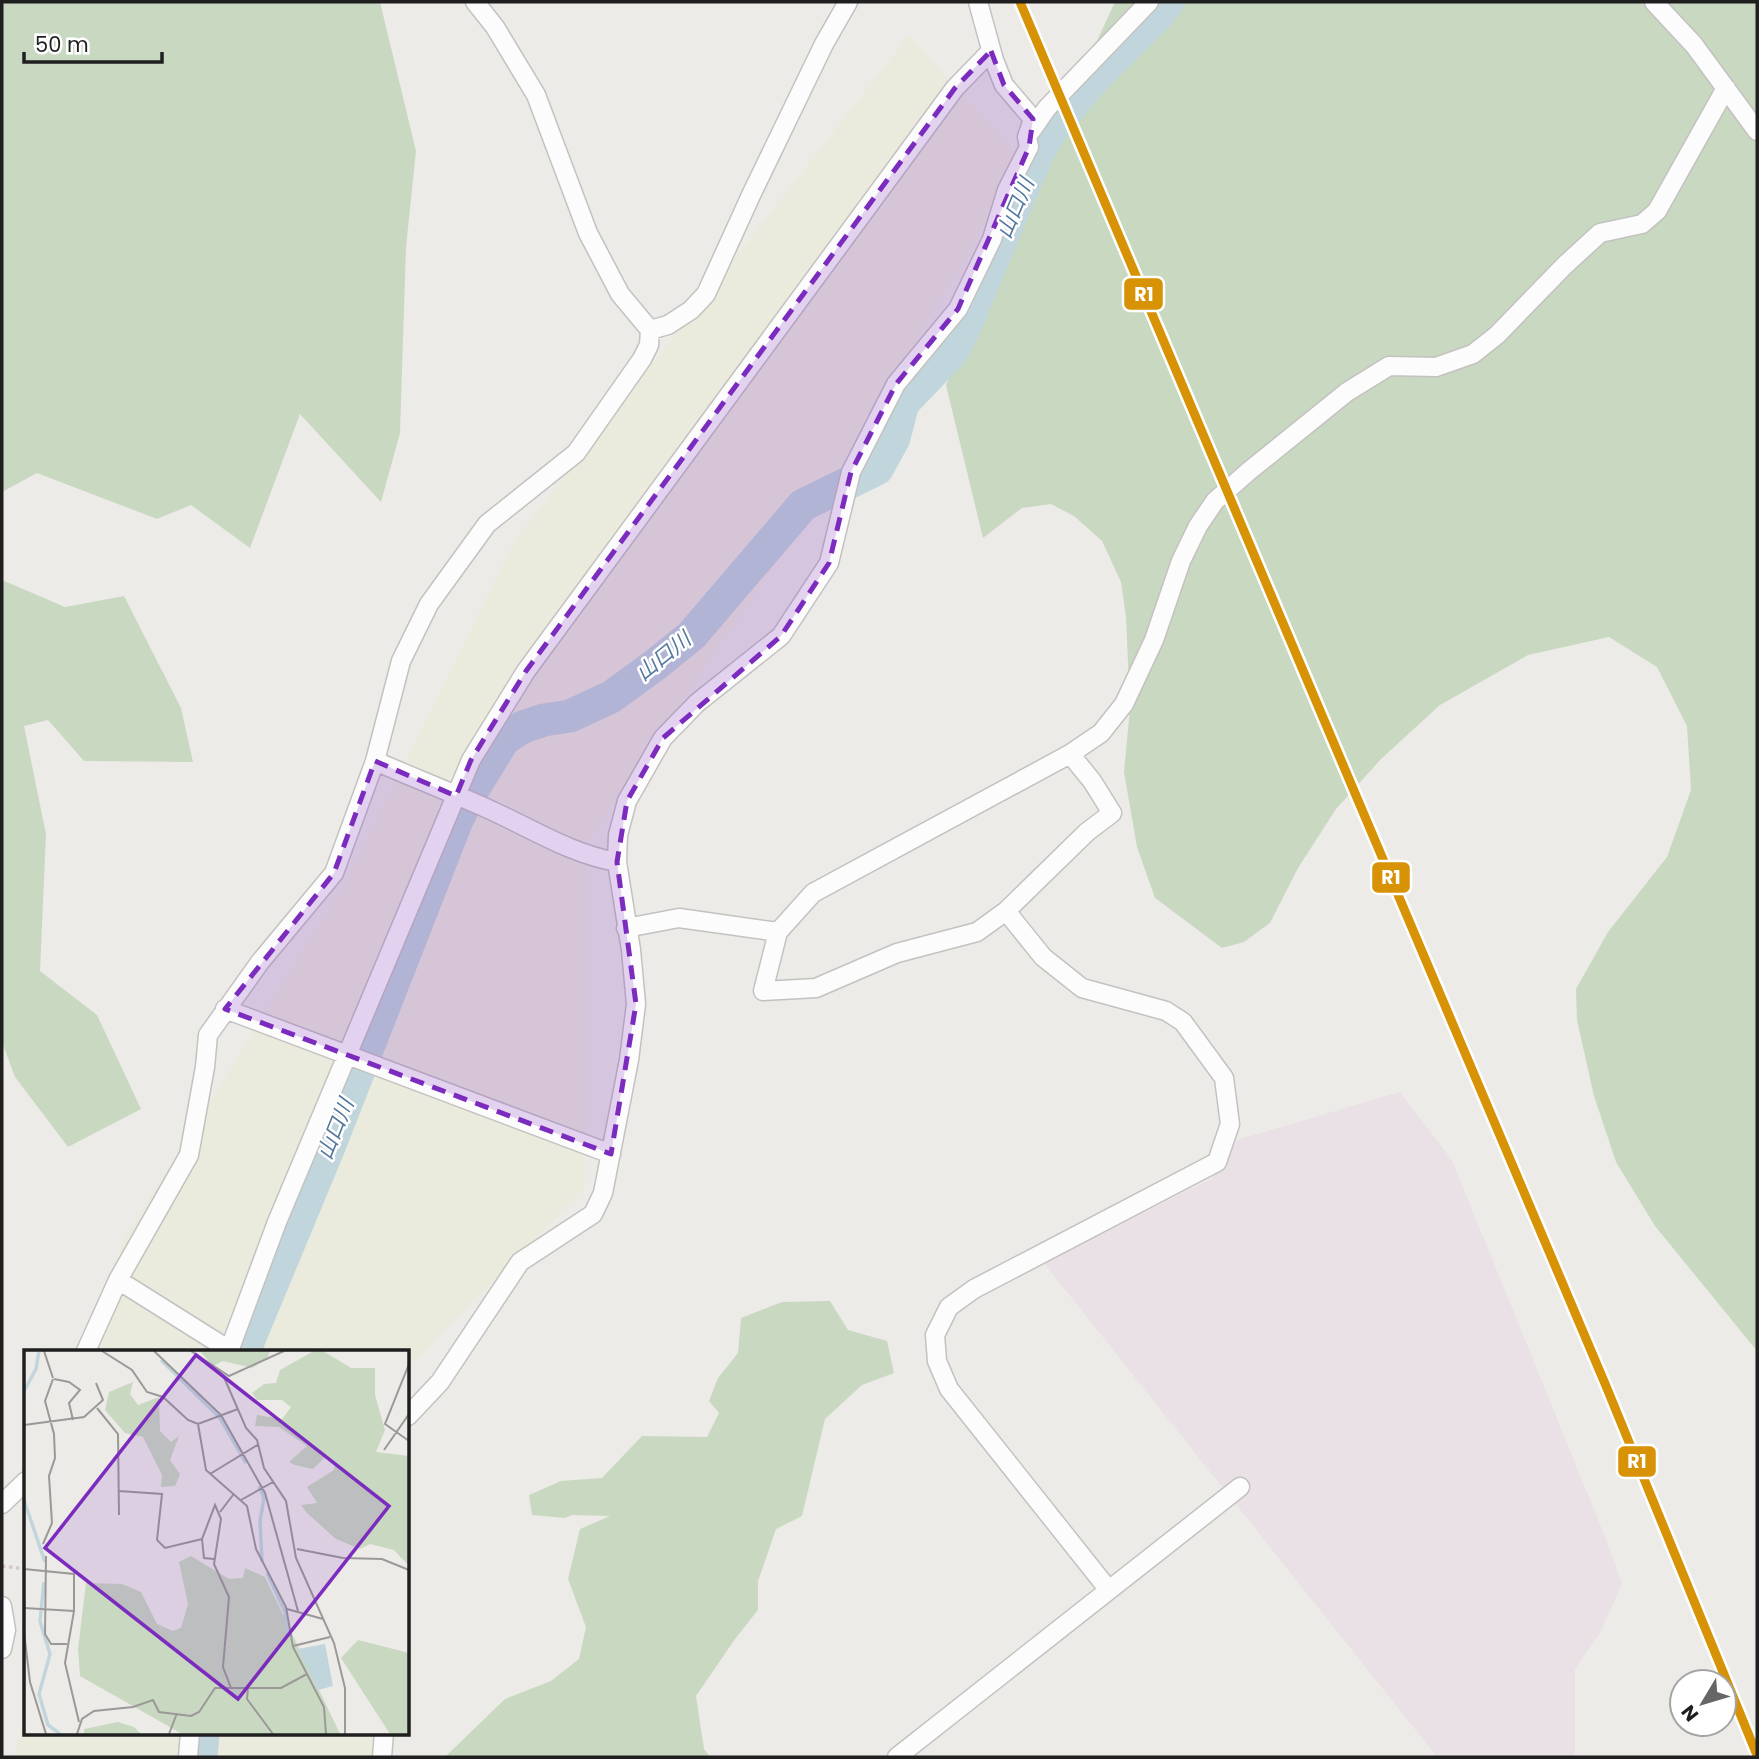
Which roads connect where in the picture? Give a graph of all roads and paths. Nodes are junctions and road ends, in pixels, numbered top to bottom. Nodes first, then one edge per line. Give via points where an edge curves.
1 (475, 2) edge
2 (848, 2) edge
3 (978, 2) edge
4 (1149, 2) edge
5 (1654, 2) edge
6 (991, 51) junction
7 (1726, 88) junction
8 (1757, 131) edge
9 (1027, 137) junction
10 (650, 330) junction
11 (1070, 754) junction
12 (375, 761) junction
13 (456, 796) junction
14 (617, 862) junction
15 (1006, 911) junction
16 (626, 928) junction
17 (778, 932) junction
18 (226, 1009) junction
19 (348, 1054) junction
20 (611, 1154) junction
21 (118, 1280) junction
22 (86, 1350) edge
23 (228, 1350) edge
24 (230, 1350) edge
25 (410, 1414) edge
26 (24, 1483) edge
27 (1240, 1487) dead end
28 (2, 1504) edge
29 (2, 1566) edge
30 (24, 1569) edge
31 (1108, 1589) junction
32 (2, 1606) edge
33 (2, 1649) edge
34 (190, 1734) edge
35 (384, 1734) edge
36 (188, 1757) edge
37 (382, 1757) edge
38 (897, 1757) edge

1 - 10 street via 536,96 588,233 620,294
2 - 10 street via 751,193 706,294 668,325
3 - 6 street
4 - 9 street via 1047,108
5 - 7 street
6 - 9 street via 1004,85 1033,119
6 - 13 street via 955,88 526,671 471,760
7 - 8 street
7 - 11 street via 1657,211 1642,224 1600,233 1473,354 1436,367 1389,366 1347,392 1215,501 1181,561 1154,640 1124,704 1101,733
9 - 14 street via 1029,147 958,309 896,384 851,471 829,563 782,636 698,703 663,738 627,801
10 - 12 street via 642,359 576,453 487,524 429,604 401,661
11 - 15 street via 1112,813
11 - 17 street via 813,893
12 - 13 street
12 - 18 street via 334,873
13 - 14 street via 564,846
13 - 19 street
14 - 16 street
15 - 17 street via 976,932 897,953 816,988 763,990
15 - 31 street via 1044,957 1082,988 1166,1011 1183,1022 1224,1078 1230,1124 1217,1162 974,1289 949,1307 935,1335 937,1361 949,1389
16 - 17 street via 679,918
16 - 20 street via 636,1004
18 - 19 street
18 - 21 street via 208,1035 189,1155
19 - 20 street
19 - 24 street via 277,1222
20 - 25 street via 603,1193 593,1214 520,1262 440,1382
21 - 22 street
21 - 23 street
26 - 28 street
27 - 31 street
29 - 30 path
31 - 38 street
32 - 33 street via 6,1630
34 - 36 street
35 - 37 street

